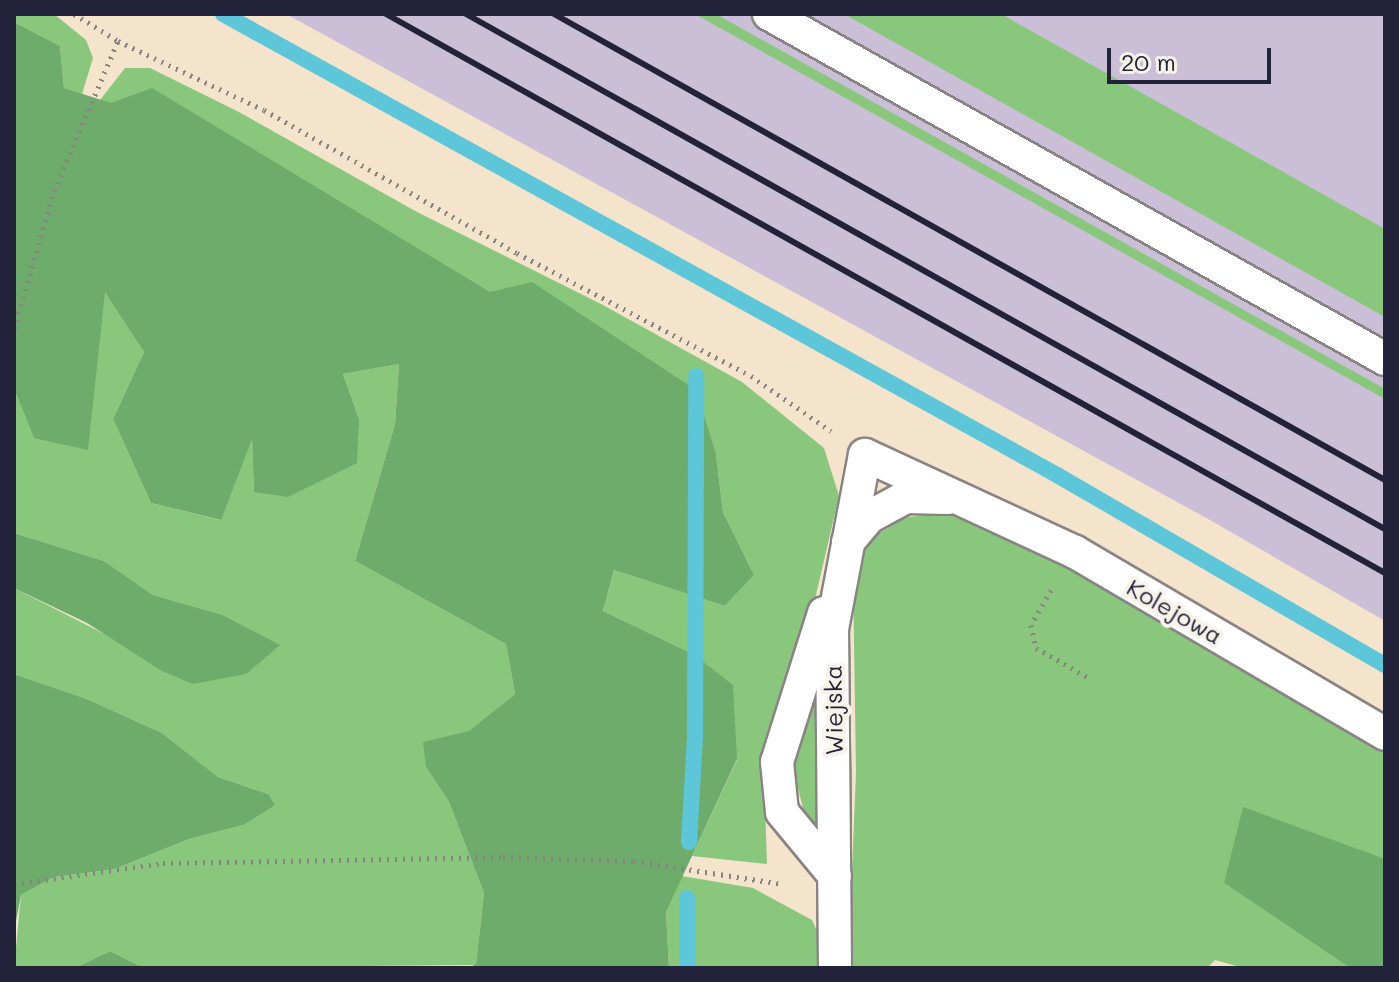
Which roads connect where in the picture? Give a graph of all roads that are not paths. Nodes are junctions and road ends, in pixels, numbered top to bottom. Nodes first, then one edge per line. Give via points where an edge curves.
1 (769, 14) edge
2 (1385, 359) edge
3 (865, 455) joint
4 (959, 498) junction
5 (849, 538) junction
6 (819, 667) junction
7 (1385, 734) edge
8 (835, 886) junction
9 (835, 968) edge

1 - 2 lane
3 - 4 lane, Kolejowa
3 - 5 lane, Wiejska
4 - 5 lane, Kolejowa via 906,497 869,517
4 - 7 lane, Kolejowa via 1075,552
5 - 6 lane, Wiejska via 832,629
6 - 8 lane, Wiejska
6 - 8 lane via 777,762 782,812
8 - 9 lane, Wiejska

